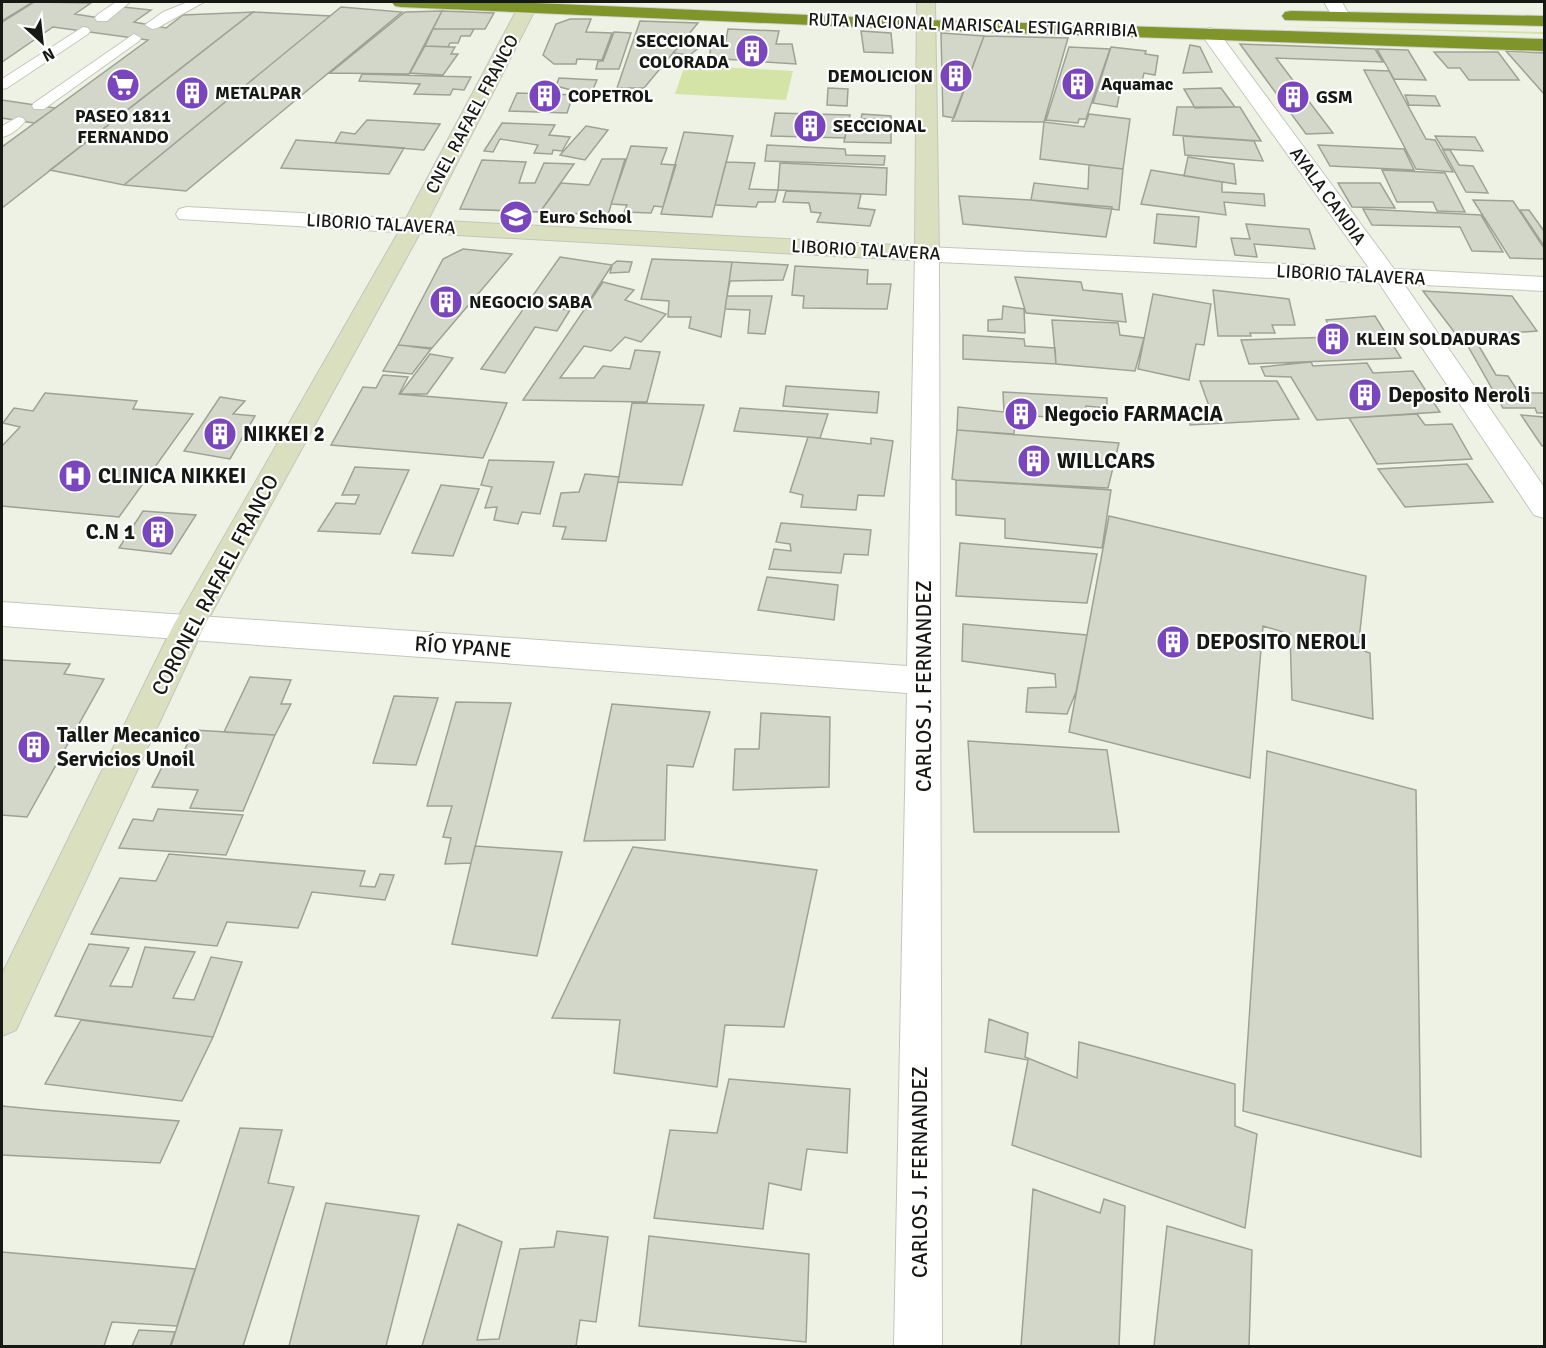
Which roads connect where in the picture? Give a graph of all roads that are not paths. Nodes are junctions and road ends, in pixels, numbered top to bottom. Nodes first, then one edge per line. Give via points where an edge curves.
1 (124, 2) edge
2 (198, 2) edge
3 (401, 2) edge
4 (906, 2) edge
5 (926, 2) edge
6 (946, 3) dead end
7 (529, 4) edge
8 (1337, 9) edge
9 (1271, 15) dead end
10 (102, 18) dead end
11 (1545, 21) edge
12 (925, 25) junction
13 (152, 26) dead end
14 (83, 31) dead end
15 (1210, 34) junction
16 (134, 38) dead end
17 (1545, 45) edge
18 (54, 50) junction
19 (103, 60) junction
20 (2, 85) edge
21 (39, 106) dead end
22 (18, 121) dead end
23 (2, 133) edge
24 (187, 214) dead end
25 (413, 226) junction
26 (927, 254) junction
27 (1387, 277) junction
28 (1545, 284) edge
29 (1545, 508) edge
30 (2, 614) edge
31 (189, 626) junction
32 (924, 681) junction
33 (2, 1016) edge
34 (918, 1347) edge

1 - 10 lane
2 - 13 lane
3 - 7 highway, RUTA NACIONAL MARISCAL ESTIGARRIBIA
4 - 5 highway, RUTA NACIONAL MARISCAL ESTIGARRIBIA
5 - 6 highway, RUTA NACIONAL MARISCAL ESTIGARRIBIA
5 - 12 street, CARLOS J. FERNANDEZ
7 - 12 highway, RUTA NACIONAL MARISCAL ESTIGARRIBIA
7 - 25 street, CNEL RAFAEL FRANCO
8 - 9 highway
8 - 11 highway
12 - 15 highway, RUTA NACIONAL MARISCAL ESTIGARRIBIA
12 - 26 street, CARLOS J. FERNANDEZ
14 - 18 lane
15 - 17 highway, RUTA NACIONAL MARISCAL ESTIGARRIBIA
15 - 27 street, AYALA CANDIA
16 - 19 lane
18 - 19 lane via 88,49
18 - 20 lane
19 - 21 lane
22 - 23 lane
24 - 25 street, LIBORIO TALAVERA
25 - 26 street, LIBORIO TALAVERA
25 - 31 street, CORONEL RAFAEL FRANCO
26 - 27 street, LIBORIO TALAVERA
26 - 32 street, CARLOS J. FERNANDEZ
27 - 28 street, LIBORIO TALAVERA
27 - 29 street, AYALA CANDIA
30 - 31 street, RÍO YPANE
31 - 32 street, RÍO YPANE
31 - 33 street, CORONEL RAFAEL FRANCO
32 - 34 street, CARLOS J. FERNANDEZ

